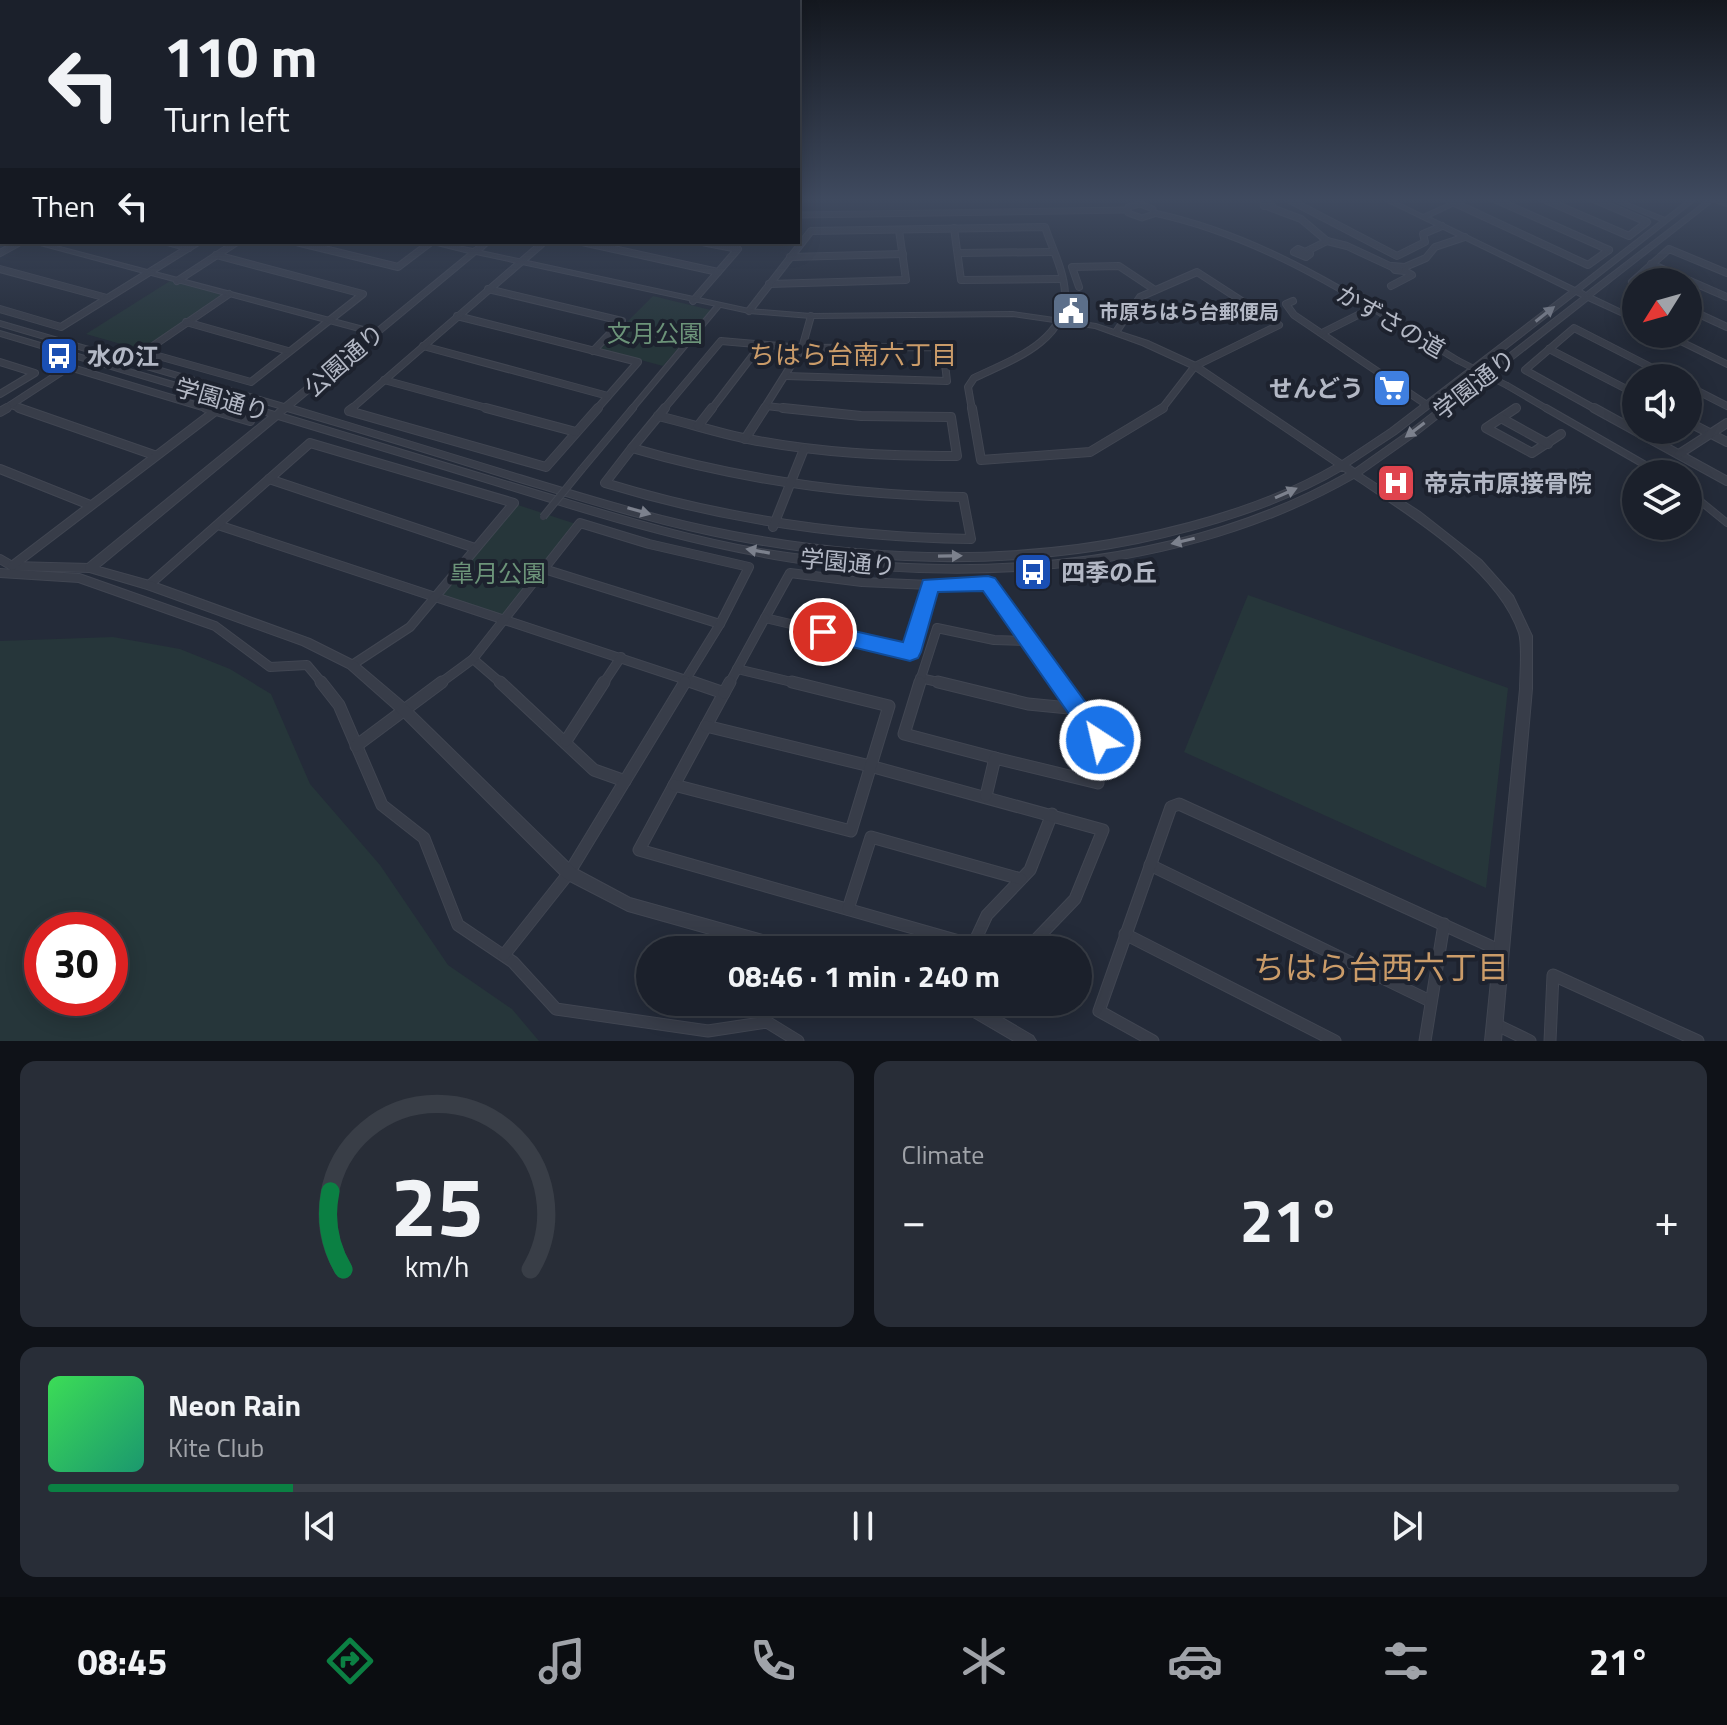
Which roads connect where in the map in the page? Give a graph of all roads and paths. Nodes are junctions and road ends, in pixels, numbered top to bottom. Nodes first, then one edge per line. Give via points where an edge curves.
1 (50, 247) edge
2 (184, 247) edge
3 (230, 247) edge
4 (315, 247) edge
5 (424, 247) edge
6 (450, 247) edge
7 (481, 247) edge
8 (539, 247) edge
9 (603, 247) edge
10 (726, 247) edge
11 (798, 247) edge
12 (902, 247) edge
13 (957, 247) edge
14 (1050, 247) edge
15 (1263, 247) edge
16 (1316, 247) edge
17 (1348, 247) edge
18 (1379, 247) edge
19 (1416, 247) edge
20 (1436, 247) edge
21 (1485, 247) edge
22 (1548, 247) edge
23 (1601, 247) edge
24 (1633, 247) edge
25 (1651, 247) edge
26 (189, 248) joint
27 (1307, 251) dead end
28 (474, 252) junction
29 (1052, 252) junction
30 (958, 253) junction
31 (903, 254) junction
32 (216, 255) junction
33 (790, 257) junction
34 (519, 263) junction
35 (1651, 264) junction
36 (1647, 268) edge
37 (0, 269) edge
38 (1405, 269) junction
39 (718, 272) junction
40 (149, 273) junction
41 (1727, 273) edge
42 (1060, 279) junction
43 (177, 281) junction
44 (769, 284) junction
45 (1391, 286) dead end
46 (1079, 287) dead end
47 (488, 289) junction
48 (1155, 290) junction
49 (1575, 291) junction
50 (229, 294) junction
51 (1587, 297) junction
52 (1727, 297) edge
53 (107, 298) junction
54 (693, 301) junction
55 (1293, 301) dead end
56 (718, 306) junction
57 (0, 309) edge
58 (749, 311) junction
59 (1622, 313) edge
60 (1360, 314) dead end
61 (1702, 315) edge
62 (457, 316) junction
63 (811, 316) junction
64 (328, 320) junction
65 (1060, 320) junction
66 (186, 322) junction
67 (0, 323) edge
68 (1727, 327) edge
69 (1116, 332) junction
70 (0, 333) edge
71 (376, 333) junction
72 (1322, 333) junction
73 (423, 346) junction
74 (760, 346) junction
75 (802, 348) junction
76 (1693, 348) edge
77 (1549, 349) junction
78 (288, 351) junction
79 (593, 351) junction
80 (0, 362) edge
81 (1645, 364) edge
82 (1727, 364) edge
83 (1195, 366) junction
84 (786, 376) junction
85 (384, 380) junction
86 (1622, 387) edge
87 (1702, 393) edge
88 (0, 394) edge
89 (608, 396) junction
90 (11, 405) junction
91 (1427, 405) junction
92 (766, 406) junction
93 (1727, 406) edge
94 (288, 408) junction
95 (1516, 408) dead end
96 (0, 412) edge
97 (214, 412) junction
98 (279, 415) junction
99 (658, 416) junction
100 (1501, 418) junction
101 (250, 421) dead end
102 (1727, 423) edge
103 (698, 426) junction
104 (1702, 429) edge
105 (576, 432) junction
106 (1561, 434) dead end
107 (1711, 434) junction
108 (745, 439) junction
109 (1727, 442) edge
110 (1548, 444) junction
111 (631, 448) junction
112 (804, 449) junction
113 (1679, 454) junction
114 (154, 455) junction
115 (1637, 460) edge
116 (1342, 465) junction
117 (0, 469) edge
118 (1355, 474) junction
119 (269, 479) junction
120 (1727, 481) edge
121 (789, 487) junction
122 (1702, 502) edge
123 (90, 505) junction
124 (543, 517) dead end
125 (1727, 523) edge
126 (218, 525) junction
127 (773, 527) junction
128 (475, 548) junction
129 (0, 559) edge
130 (12, 566) junction
131 (90, 568) junction
132 (544, 569) junction
133 (0, 573) edge
134 (149, 585) junction
135 (930, 585) junction
136 (437, 598) junction
137 (765, 618) junction
138 (505, 620) junction
139 (720, 624) junction
140 (1029, 641) junction
141 (621, 657) junction
142 (473, 659) junction
143 (352, 665) junction
144 (737, 669) junction
145 (920, 678) junction
146 (686, 680) junction
147 (724, 693) junction
148 (1079, 709) junction
149 (404, 710) junction
150 (706, 726) junction
151 (566, 741) junction
152 (356, 746) junction
153 (995, 758) junction
154 (870, 766) junction
155 (625, 781) junction
156 (674, 785) junction
157 (986, 796) junction
158 (1052, 814) junction
159 (1150, 865) junction
160 (569, 873) junction
161 (1021, 879) junction
162 (848, 909) junction
163 (1444, 924) junction
164 (1125, 934) junction
165 (742, 936) edge
166 (1039, 936) edge
167 (1501, 952) junction
168 (504, 955) junction
169 (1430, 1001) junction
170 (985, 1016) edge
171 (995, 1016) edge
172 (993, 1021) junction
173 (1495, 1024) junction
174 (798, 1041) edge
175 (1028, 1041) edge
176 (1153, 1041) edge
177 (1335, 1041) edge
178 (1425, 1041) edge
179 (1493, 1041) edge
180 (1530, 1041) edge
181 (1550, 1041) edge
182 (1698, 1041) edge

1 - 40 street
2 - 26 street
3 - 32 street
4 - 5 street via 398,267
6 - 28 street
7 - 28 street, 公園通り
8 - 34 street
9 - 39 street
10 - 39 street via 738,249
11 - 33 street
12 - 31 street
13 - 30 street
14 - 29 street
15 - 115 street, かずさの道, bridge
16 - 27 street
17 - 38 street
18 - 19 street via 1397,256
20 - 38 street
21 - 49 street
22 - 23 street via 1588,265 1609,250
24 - 49 street, 学園通り
25 - 51 street, 学園通り
26 - 40 street
28 - 34 street
28 - 71 street, 公園通り
29 - 30 street
29 - 42 street
30 - 42 street via 961,280
31 - 33 street
31 - 44 street via 906,280
32 - 43 street
32 - 64 street via 363,294
33 - 44 street
34 - 47 street
34 - 54 street
35 - 36 street
35 - 41 street via 1669,249
35 - 52 street
37 - 53 street
38 - 45 street via 1412,275
39 - 54 street
40 - 43 street
40 - 53 street
42 - 65 street via 1065,295
43 - 50 street
44 - 58 street
46 - 48 street via 1072,267 1119,266
47 - 62 street
47 - 79 street via 622,321
48 - 69 street via 1140,297
48 - 83 street via 1197,272 1279,325
49 - 51 street
91 -> 49 street, 学園通り
50 - 64 street
50 - 66 street
51 - 59 street
51 -> 118 street, 学園通り
53 - 57 street via 61,327
54 - 56 street
55 - 72 street via 1286,304 1288,309
56 - 58 street
56 - 124 street, bridge
58 - 63 street
60 - 72 street
61 - 68 street
62 - 73 street
62 - 79 street
63 - 65 street via 1013,314
63 - 75 street
64 - 71 street
64 - 78 street
65 - 69 street
65 - 83 street via 1043,341 974,378 968,387 981,460 1090,452 1156,414
66 - 78 street
66 - 78 street via 144,352 251,382
67 - 94 street, 学園通り
69 - 83 street
70 - 98 street, 学園通り
71 - 94 street, 公園通り
72 - 91 street
73 - 85 street
73 - 89 street
74 - 75 street
74 - 99 street via 721,341
74 - 103 street
75 - 84 street
75 - 84 street via 943,347 947,381
76 - 82 street
77 - 81 street via 1574,328
77 - 86 street
77 - 113 street via 1525,370
79 - 89 street via 638,362
80 - 88 street via 35,373
83 - 116 street
84 - 92 street
85 - 105 street
85 - 105 street via 349,411 546,467
87 - 93 street
89 - 105 street
90 - 96 street
90 - 97 street via 69,367
90 - 114 street
91 - 116 street, 学園通り
92 - 108 street
92 - 112 street via 861,416 951,417 957,456
94 - 98 street, 公園通り
94 -> 116 street, 学園通り via 696,527 849,553 1011,556 1142,538 1264,503
95 - 100 street
97 - 101 street
97 - 114 street
118 -> 98 street, 学園通り via 1275,512 1152,549 1008,567 891,568 792,558 681,536
98 - 131 street, 公園通り
99 - 103 street
99 - 111 street
100 - 110 street
100 - 110 street via 1486,428 1532,453
102 - 107 street
103 - 108 street
104 - 107 street
106 - 110 street
107 - 109 street
107 - 113 street
108 - 112 street
111 - 121 street
111 - 127 street via 605,483
112 - 121 street
113 - 120 street
114 - 123 street
116 - 118 street
117 - 123 street
118 - 167 street via 1477,563 1509,599 1526,636 1528,669
119 - 126 street
119 - 128 street
119 - 128 street via 310,443 514,503
121 - 127 street
121 - 127 street via 963,497 971,539 859,537
122 - 125 street
123 - 130 street
126 - 134 street
126 - 136 street
128 - 136 street
129 - 130 street
130 - 131 street
131 - 134 street
132 - 138 street
132 - 139 street
132 - 139 street via 580,523 749,567
133 - 152 street via 79,578 215,626 270,667 307,665 339,705
134 - 143 street via 306,642
135 - 137 street via 790,573
135 - 137 street via 910,652
135 - 140 street via 988,584
136 - 138 street
136 - 143 street via 410,627
137 - 144 street
138 - 141 street
138 - 142 street
139 - 146 street
140 - 145 street via 937,628
140 - 148 street
141 - 146 street
141 - 151 street
142 - 149 street
142 - 151 street
143 - 149 street
144 - 147 street
144 - 154 street via 889,706
145 - 148 street via 1028,704
145 - 153 street via 904,734
146 - 147 street
146 - 155 street
147 - 150 street
148 - 153 street via 1104,755 1098,783
149 - 152 street
149 - 160 street
150 - 154 street
150 - 156 street
151 - 155 street via 594,770
152 - 168 street via 382,805 424,838 458,925
153 - 157 street
154 - 156 street via 851,831
154 - 157 street
155 - 160 street
156 - 162 street via 639,850
157 - 158 street
158 - 161 street via 1030,870
158 - 166 street via 1103,830 1075,899
159 - 163 street via 1171,807 1179,804
159 - 164 street
159 - 169 street
160 - 165 street via 628,904
160 - 168 street
161 - 162 street via 987,915 973,945
161 - 162 street via 871,837
163 - 167 street
163 - 169 street
164 - 176 street via 1099,1011
164 - 177 street
167 - 173 street
168 - 174 street via 556,1009 708,1031 767,1022
169 - 178 street
170 - 172 street
171 - 172 street
172 - 175 street
173 - 179 street
173 - 180 street
181 - 182 street via 1553,975

